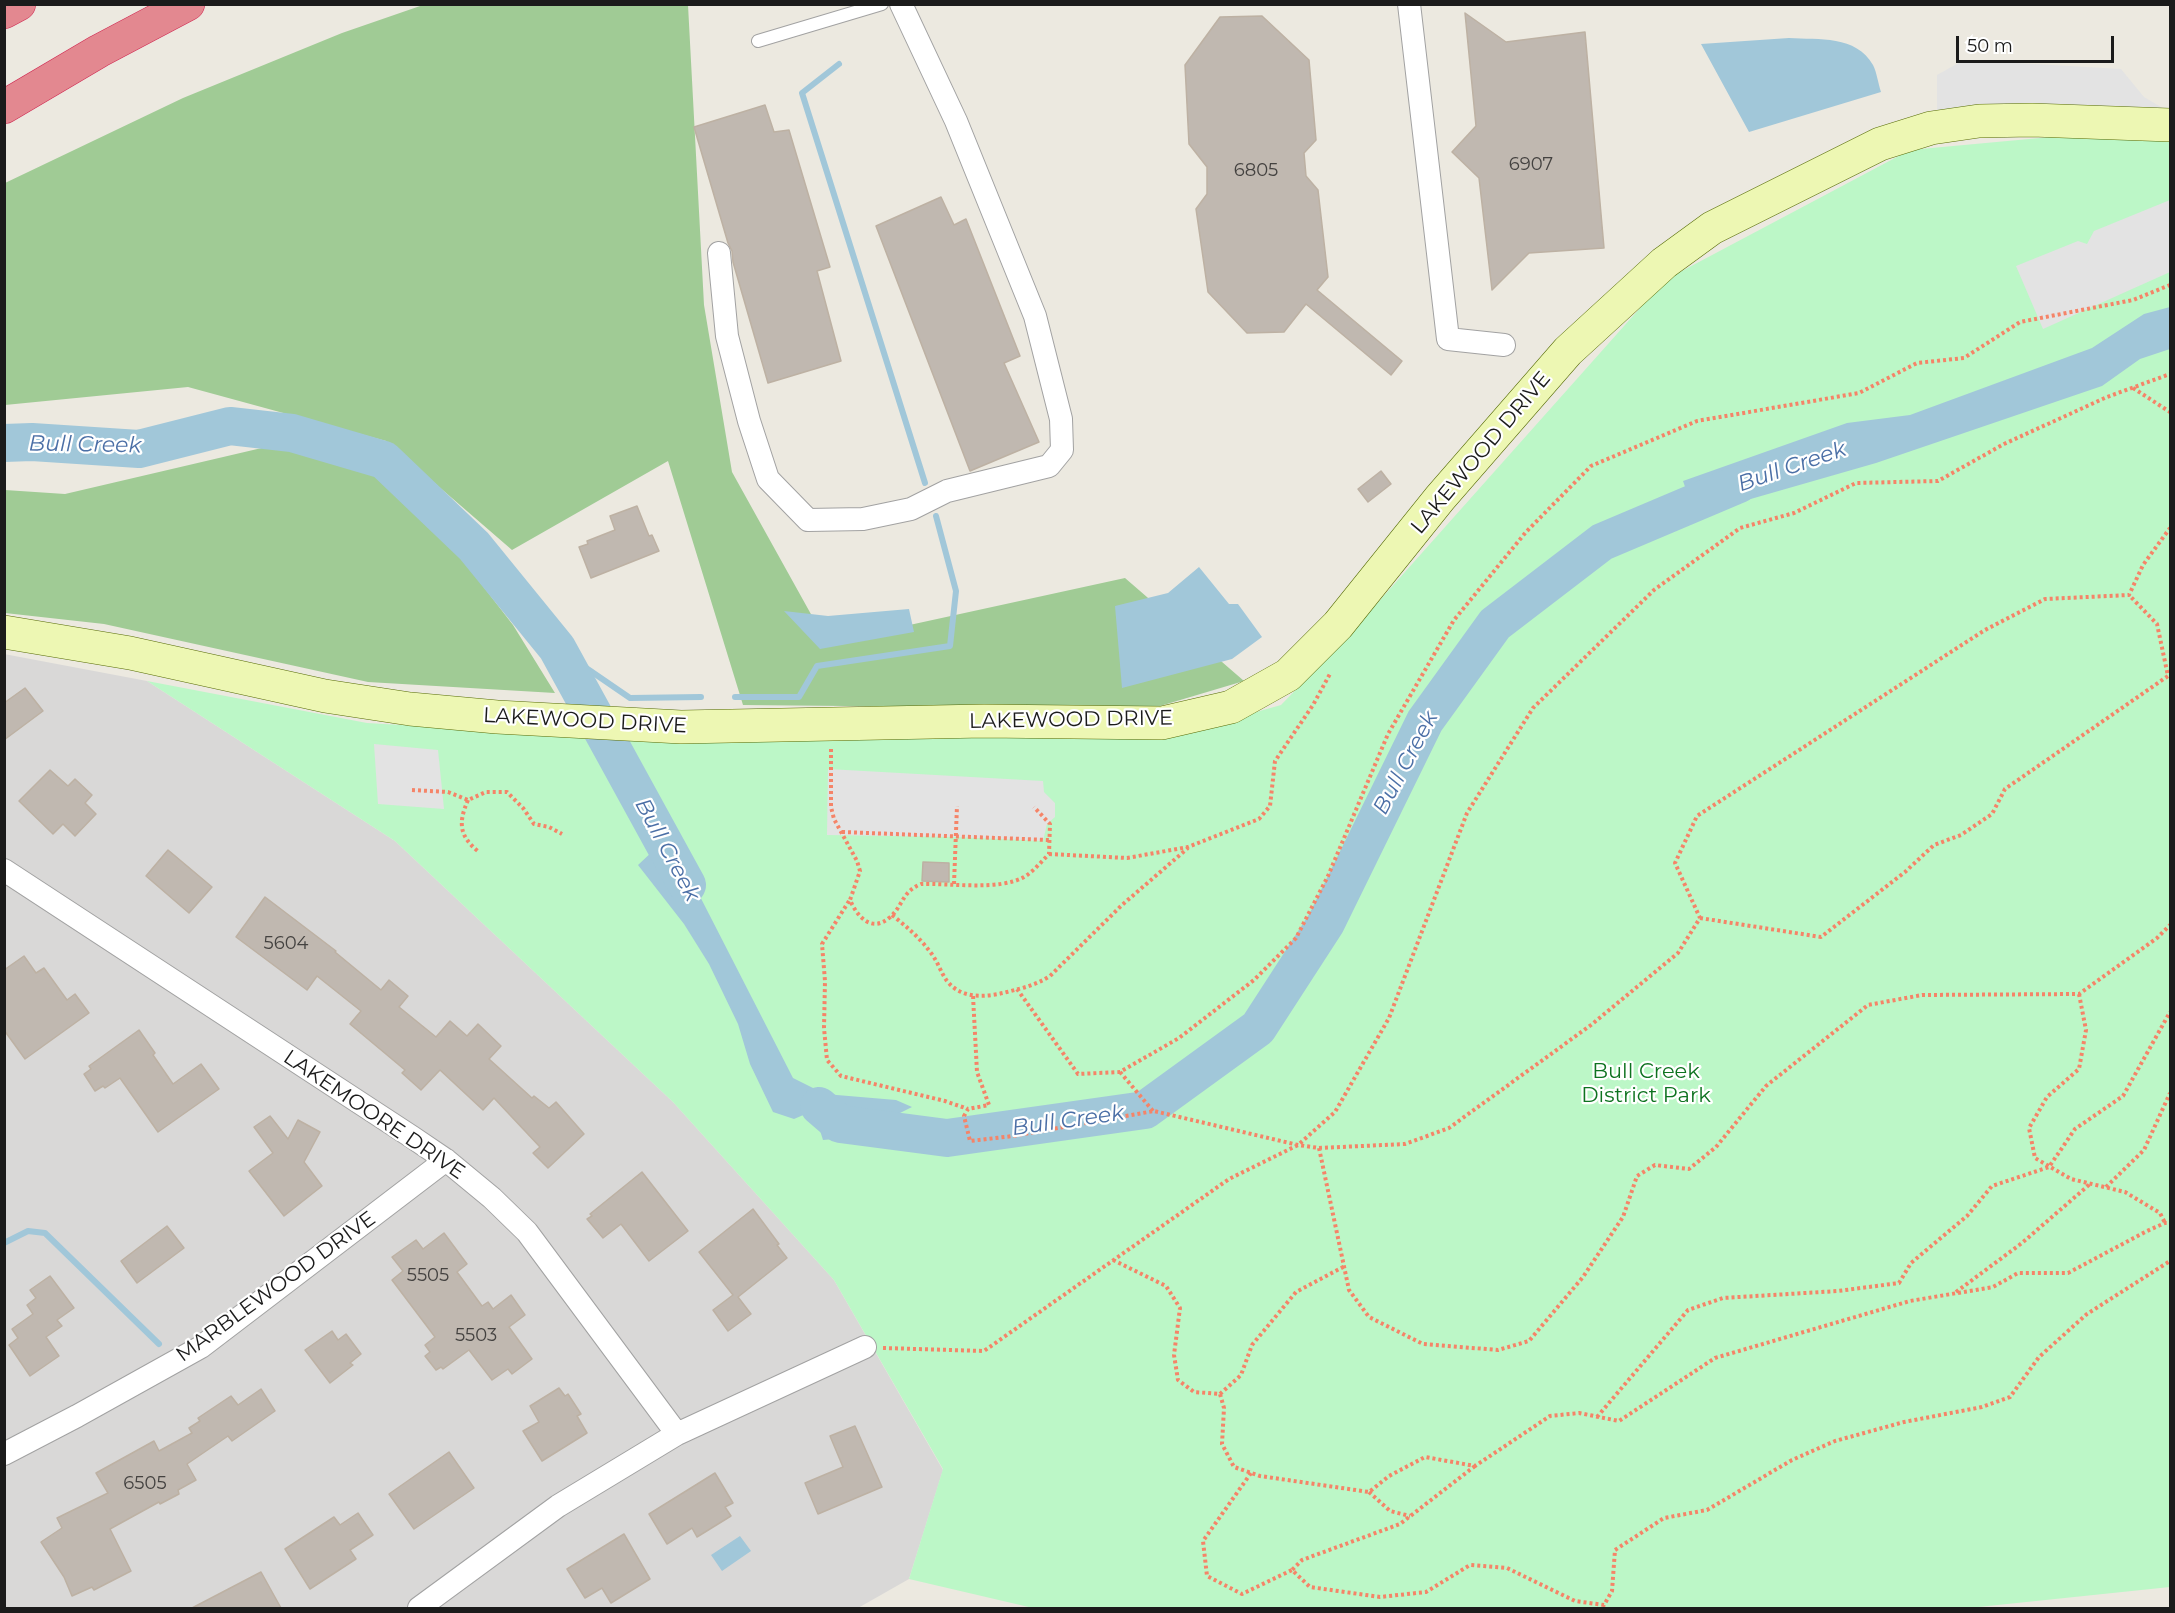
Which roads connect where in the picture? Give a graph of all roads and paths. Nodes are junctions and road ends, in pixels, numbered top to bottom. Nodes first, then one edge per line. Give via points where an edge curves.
1 (19, 4) edge
2 (188, 4) edge
3 (882, 4) edge
4 (901, 4) edge
5 (1409, 4) edge
6 (4, 12) edge
7 (758, 41) dead end
8 (4, 106) edge
9 (2170, 125) edge
10 (719, 253) dead end
11 (2170, 285) edge
12 (1504, 345) dead end
13 (2170, 374) edge
14 (2133, 387) junction
15 (2170, 412) edge
16 (2170, 528) edge
17 (2129, 595) junction
18 (4, 632) edge
19 (1332, 670) dead end
20 (2169, 677) edge
21 (830, 724) junction
22 (412, 790) dead end
23 (468, 800) junction
24 (957, 806) dead end
25 (1034, 807) dead end
26 (841, 832) junction
27 (562, 834) dead end
28 (955, 837) junction
29 (1050, 840) junction
30 (1188, 848) junction
31 (479, 852) dead end
32 (1049, 854) junction
33 (4, 870) edge
34 (954, 884) junction
35 (850, 900) junction
36 (892, 915) junction
37 (1700, 918) junction
38 (2170, 925) edge
39 (1017, 989) junction
40 (2079, 994) junction
41 (973, 996) junction
42 (2170, 1012) edge
43 (1120, 1072) junction
44 (2170, 1093) edge
45 (968, 1109) junction
46 (1154, 1111) junction
47 (1298, 1145) junction
48 (1318, 1148) junction
49 (446, 1160) junction
50 (2049, 1167) junction
51 (2091, 1184) junction
52 (2106, 1187) junction
53 (2168, 1223) edge
54 (1113, 1260) junction
55 (2170, 1261) edge
56 (1345, 1266) junction
57 (1954, 1293) junction
58 (865, 1347) joint
59 (1220, 1394) junction
60 (1597, 1417) junction
61 (677, 1434) junction
62 (4, 1454) edge
63 (1475, 1466) junction
64 (1251, 1473) junction
65 (1369, 1492) junction
66 (1410, 1516) junction
67 (1292, 1570) junction
68 (419, 1608) edge

1 - 6 highway
2 - 8 highway
3 - 7 lane
4 - 10 street via 956,121 1035,316 1060,419 1062,450 1049,466 948,491 910,509 863,519 807,519 768,479 748,421 727,336
5 - 12 street via 1448,339
9 - 21 street, LAKEWOOD DRIVE via 2032,120 1931,128 1880,144 1712,228 1664,263 1568,351 1440,498 1338,625 1288,675 1231,707 1162,723
11 - 43 path via 2133,300 2020,322 1964,358 1917,363 1858,393 1698,421 1591,465 1526,532 1454,620 1388,734 1328,876 1296,938 1254,980 1179,1038
13 - 14 path
14 - 15 path
14 - 47 path via 2004,444 1938,481 1856,483 1794,513 1740,528 1654,590 1533,708 1467,813 1389,1018 1335,1112
16 - 17 path via 2143,565
17 - 20 path via 2157,624
17 - 37 path via 2045,599 1985,630 1697,816 1676,863
18 - 21 street, LAKEWOOD DRIVE via 130,653 325,696 410,709 681,727
19 - 30 path via 1275,761 1270,806 1259,819
20 - 37 path via 2005,789 1992,814 1961,835 1934,845 1821,938
21 - 26 path via 831,807
22 - 23 path via 448,792
23 - 27 path via 486,792 507,792 534,825
23 - 31 path via 462,830
24 - 28 path
25 - 29 path via 1050,824
26 - 28 path
26 - 35 path via 860,871
28 - 29 path
28 - 34 path
29 - 32 path
30 - 32 path via 1127,858
30 - 39 path via 1122,905 1050,976 1038,984
32 - 34 path via 1032,872 1011,882
33 - 49 street, LAKEMOORE DRIVE
34 - 36 path via 921,884 912,888
35 - 36 path via 862,920 880,923
35 - 45 path via 822,944 827,1060 841,1076
36 - 41 path via 933,955 947,981 958,991
37 - 48 path via 1678,953 1608,1011 1449,1128 1404,1144
38 - 40 path
39 - 41 path
39 - 43 path via 1078,1074
40 - 50 path via 2086,1030 2079,1069 2047,1097 2029,1128 2035,1158
40 - 56 path via 1923,995 1868,1005 1766,1086 1716,1147 1689,1169 1655,1165 1637,1176 1623,1217 1589,1269 1529,1341 1498,1350 1423,1344 1369,1317 1349,1290
41 - 45 path via 977,1072 989,1106
42 - 50 path via 2123,1096 2075,1129
43 - 46 path
44 - 52 path via 2144,1150
45 - 46 path via 964,1116 970,1141
46 - 47 path
47 - 48 path
47 - 54 path via 1229,1179
48 - 56 path
49 - 61 street, LAKEMOORE DRIVE via 527,1232
49 - 62 street, MARBLEWOOD DRIVE via 201,1347
50 - 51 path
50 - 60 path via 1992,1186 1967,1216 1911,1263 1899,1283 1723,1298 1688,1310
51 - 52 path
51 - 57 path via 2022,1243
52 - 53 path via 2125,1192 2160,1213
53 - 57 path via 2068,1273 2018,1273 1993,1287
54 - 58 path via 984,1351
54 - 59 path via 1166,1286 1180,1308 1174,1355 1178,1380 1194,1392
55 - 67 path via 2087,1314 2039,1357 2010,1397 1835,1441 1792,1460 1707,1510 1664,1518 1615,1551 1612,1591 1604,1605 1575,1601 1507,1568 1470,1565 1426,1592 1380,1597 1310,1587
56 - 59 path via 1296,1292 1252,1345 1241,1375
57 - 60 path via 1910,1301 1715,1358 1619,1421
58 - 61 street
59 - 64 path via 1224,1408 1222,1444 1234,1467
60 - 63 path via 1579,1413 1550,1416
61 - 68 street via 558,1506
63 - 65 path via 1425,1457
63 - 66 path
64 - 65 path
64 - 67 path via 1203,1541 1207,1576 1242,1594
65 - 66 path via 1389,1511
66 - 67 path via 1400,1524 1302,1560

